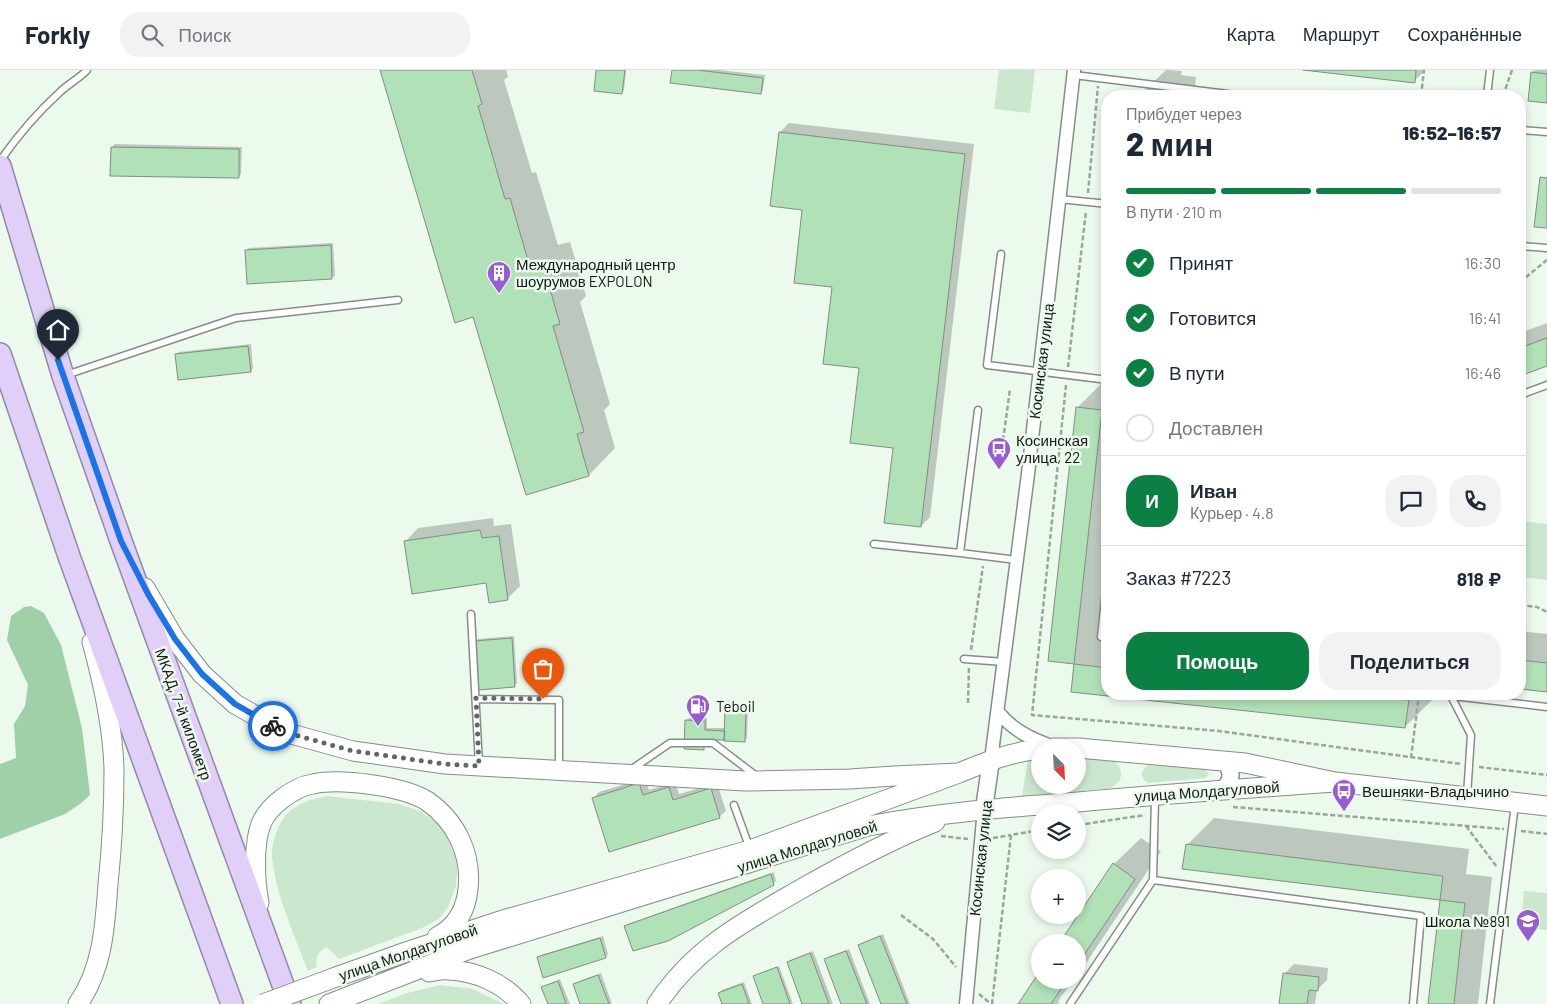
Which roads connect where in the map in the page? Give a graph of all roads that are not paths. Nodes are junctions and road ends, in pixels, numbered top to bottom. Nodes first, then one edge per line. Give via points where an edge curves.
1 (87, 70) edge
2 (1490, 70) edge
3 (1074, 73) edge
4 (1196, 90) edge
5 (1488, 90) edge
6 (1526, 130) edge
7 (1547, 132) edge
8 (0, 161) edge
9 (0, 166) edge
10 (1059, 198) junction
11 (1101, 203) edge
12 (1526, 246) edge
13 (1547, 248) edge
14 (1000, 254) dead end
15 (398, 300) dead end
16 (0, 354) edge
17 (1040, 371) junction
18 (63, 376) junction
19 (1101, 379) edge
20 (1547, 385) edge
21 (1526, 393) edge
22 (978, 410) dead end
23 (121, 541) junction
24 (874, 544) dead end
25 (960, 553) junction
26 (70, 559) junction
27 (1017, 560) junction
28 (471, 614) dead end
29 (967, 659) road end
30 (1004, 662) junction
31 (476, 698) junction
32 (1453, 700) edge
33 (1486, 700) edge
34 (1547, 707) edge
35 (998, 712) junction
36 (1031, 739) edge
37 (1086, 749) edge
38 (1031, 750) edge
39 (991, 760) junction
40 (1224, 761) junction
41 (479, 766) junction
42 (559, 770) junction
43 (959, 773) junction
44 (624, 774) junction
45 (762, 781) junction
46 (1335, 782) junction
47 (1222, 790) junction
48 (1155, 795) junction
49 (1467, 797) junction
50 (1515, 802) junction
51 (734, 805) dead end
52 (1547, 806) edge
53 (984, 810) junction
54 (957, 813) junction
55 (750, 850) junction
56 (1153, 880) junction
57 (266, 938) junction
58 (409, 951) junction
59 (408, 974) junction
60 (661, 994) edge
61 (337, 1001) edge
62 (78, 1004) edge
63 (232, 1004) edge
64 (263, 1004) edge
65 (290, 1004) edge
66 (521, 1004) edge
67 (966, 1004) edge
68 (1070, 1004) edge
69 (1413, 1004) edge
70 (1490, 1004) edge

1 - 8 lane via 40,110
2 - 5 lane
3 - 4 lane
3 - 10 street, Косинская улица
6 - 7 lane
9 - 18 highway, МКАД, 7-й километр
10 - 11 lane
10 - 17 street, Косинская улица
12 - 13 lane
14 - 17 lane via 987,365
15 - 18 lane via 236,318
16 - 26 highway
17 - 19 lane
17 - 27 street, Косинская улица
18 - 23 highway, МКАД, 7-й километр
20 - 21 lane
22 - 25 lane
23 - 41 main road via 175,639 202,674 235,704 284,732 353,751
23 - 57 highway, МКАД, 7-й километр
24 - 25 lane
25 - 27 lane
26 - 62 main road via 107,705 114,768 105,927 97,967
26 - 63 highway
27 - 30 street, Косинская улица
28 - 31 lane
29 - 30 lane
30 - 35 street, Косинская улица
31 - 41 lane
31 - 42 lane via 559,700
32 - 49 lane via 1471,735
33 - 34 lane
35 - 36 street via 1008,724
35 - 39 street, Косинская улица
37 - 40 main road, улица Молдагуловой
38 - 39 main road, улица Молдагуловой
39 - 43 main road, улица Молдагуловой
39 - 53 street, Косинская улица
40 - 46 main road, улица Молдагуловой
40 - 47 street via 1231,775
41 - 42 main road
42 - 44 main road
43 - 45 main road via 850,780
43 - 55 main road, улица Молдагуловой
44 - 45 main road
44 - 45 lane via 670,743 713,744
46 - 47 main road, улица Молдагуловой
46 - 49 main road, улица Молдагуловой
47 - 48 main road, улица Молдагуловой
48 - 53 main road, улица Молдагуловой
48 - 56 lane
49 - 50 main road, улица Молдагуловой
50 - 52 main road, улица Молдагуловой
50 - 70 lane
51 - 55 lane
53 - 54 main road, улица Молдагуловой
53 - 67 street, Косинская улица
54 - 59 main road, улица Молдагуловой via 848,831 470,949
54 - 60 main road via 883,845 737,926 698,955
55 - 58 main road, улица Молдагуловой via 503,920
56 - 68 lane
56 - 69 lane via 1422,916
57 - 58 main road via 256,888 256,849 261,824 273,806 290,793 312,784 366,784 402,791 426,801 458,834 466,853 470,876 467,900 460,918 445,932
57 - 65 highway, МКАД, 7-й километр
58 - 64 main road, улица Молдагуловой, bridge
59 - 61 main road, улица Молдагуловой
59 - 66 main road via 448,970 469,973 493,981

